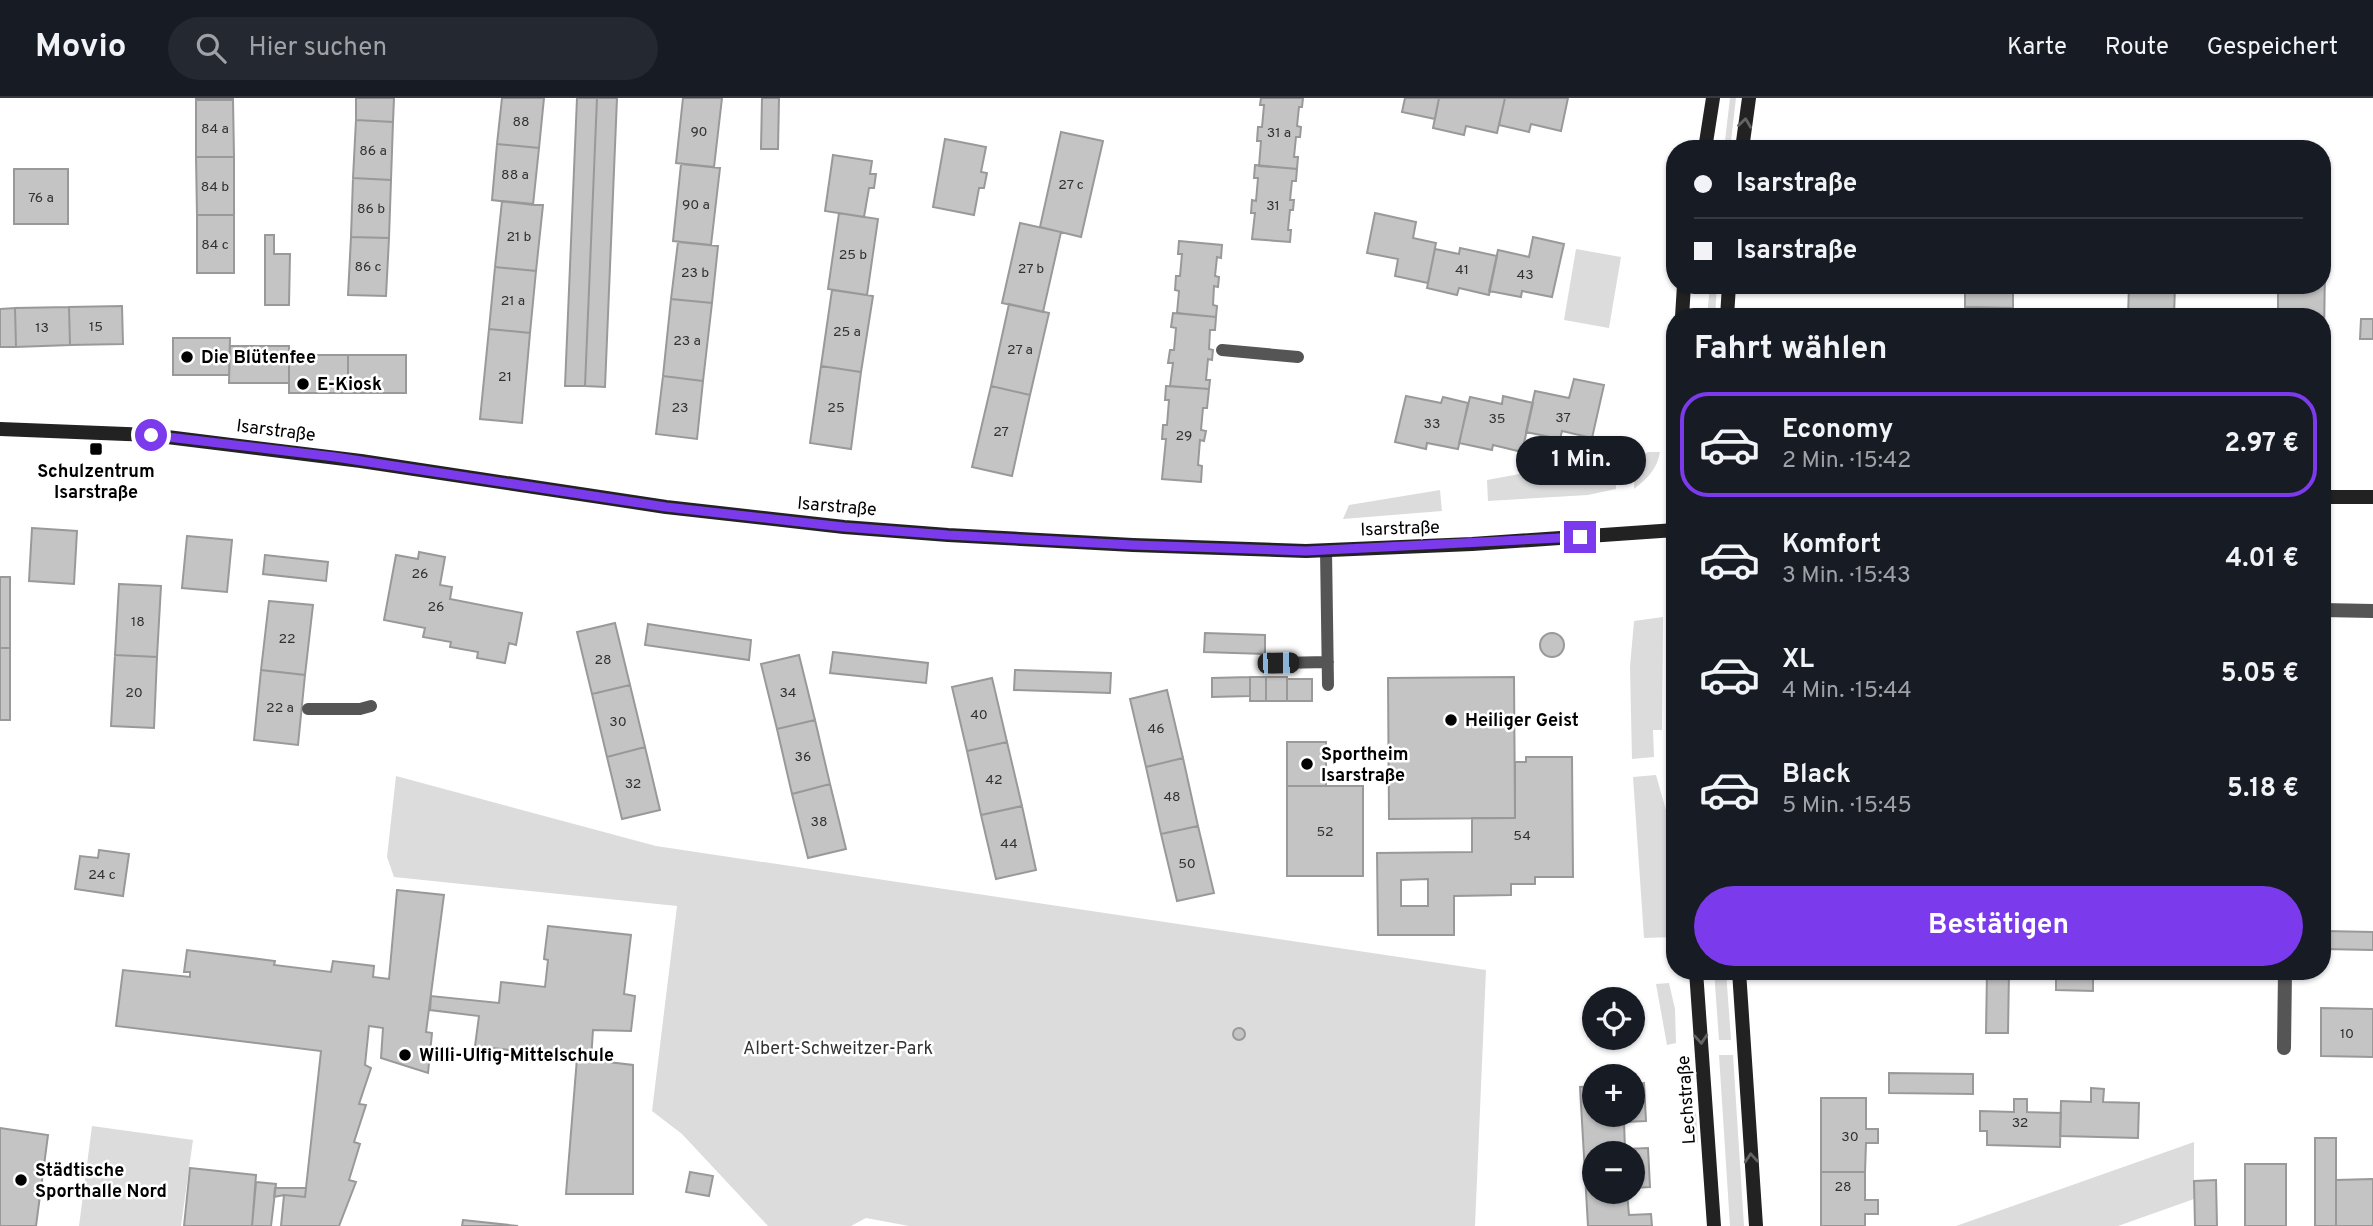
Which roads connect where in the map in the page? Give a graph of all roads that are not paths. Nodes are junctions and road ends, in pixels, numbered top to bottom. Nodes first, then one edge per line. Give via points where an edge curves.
1 (1713, 98) edge
2 (1749, 98) edge
3 (1706, 140) edge
4 (1743, 140) edge
5 (1222, 350) dead end
6 (1297, 356) dead end
7 (0, 429) edge
8 (2331, 497) edge
9 (2373, 497) edge
10 (1666, 531) edge
11 (1326, 550) junction
12 (2331, 610) edge
13 (2373, 611) edge
14 (1328, 662) junction
15 (1278, 663) dead end
16 (1328, 685) dead end
17 (370, 706) dead end
18 (308, 709) dead end
19 (1697, 980) edge
20 (1740, 980) edge
21 (2285, 980) edge
22 (2284, 1048) dead end
23 (1714, 1226) edge
24 (1756, 1226) edge

1 - 3 street
4 -> 2 street
5 - 6 lane
7 - 11 street, Isarstraße via 151,435 335,457 666,507 844,527 1121,545
8 - 9 street
10 - 11 street, Isarstraße
11 - 14 lane
12 - 13 street
14 - 15 lane
14 - 16 lane
17 - 18 lane
19 -> 23 street, Lechstraße
24 -> 20 street
21 - 22 street

